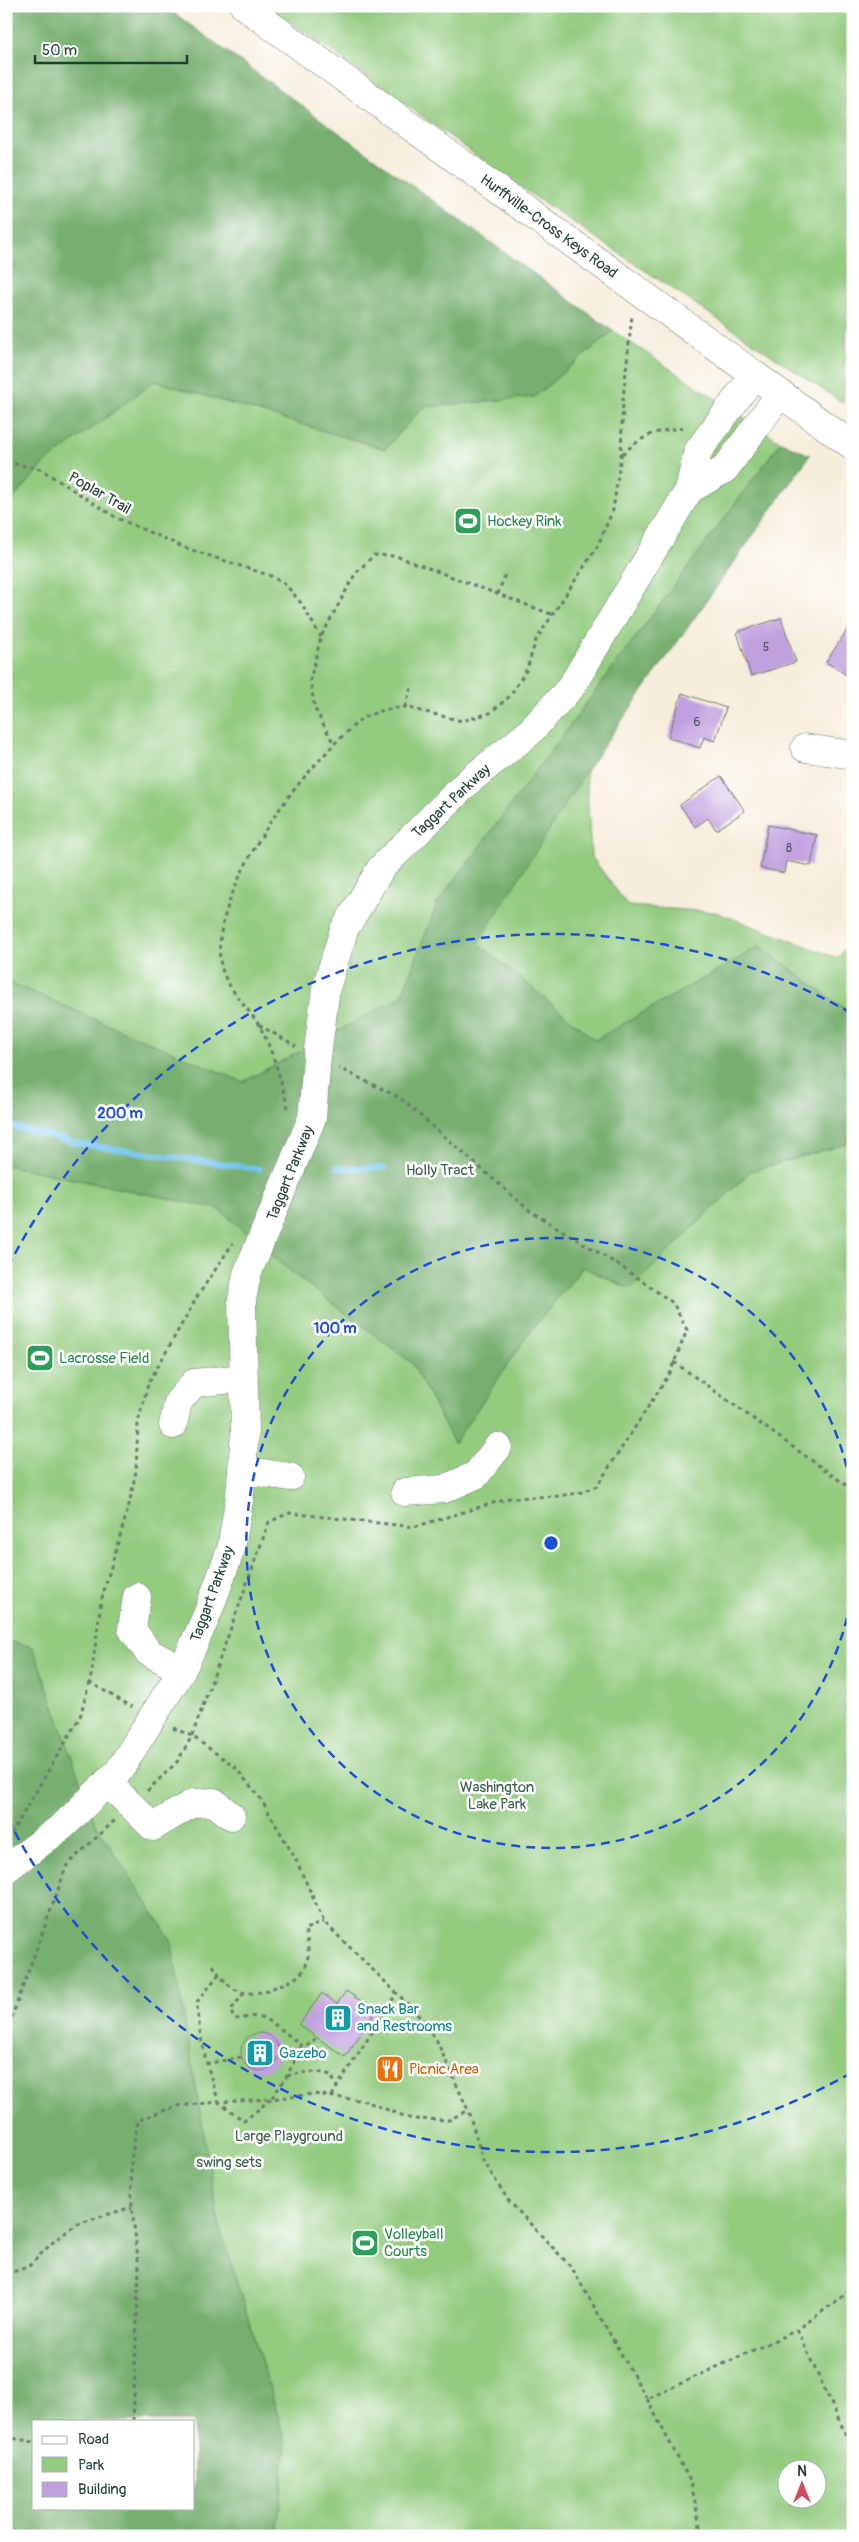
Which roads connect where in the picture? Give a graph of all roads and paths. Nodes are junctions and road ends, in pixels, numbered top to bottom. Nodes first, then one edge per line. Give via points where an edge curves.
1 (244, 6) edge
2 (635, 288) junction
3 (754, 375) junction
4 (780, 394) junction
5 (692, 424) dead end
6 (853, 446) edge
7 (621, 455) junction
8 (6, 462) edge
9 (689, 490) junction
10 (505, 574) dead end
11 (498, 594) junction
12 (551, 614) junction
13 (321, 637) junction
14 (412, 685) dead end
15 (404, 707) junction
16 (334, 744) junction
17 (805, 748) dead end
18 (853, 755) edge
19 (258, 1025) junction
20 (303, 1050) dead end
21 (338, 1067) dead end
22 (289, 1112) dead end
23 (235, 1239) dead end
24 (674, 1362) junction
25 (244, 1378) junction
26 (173, 1425) dead end
27 (498, 1447) dead end
28 (242, 1470) junction
29 (290, 1477) dead end
30 (853, 1490) edge
31 (404, 1492) dead end
32 (137, 1597) dead end
33 (182, 1670) junction
34 (192, 1736) junction
35 (107, 1782) junction
36 (131, 1806) junction
37 (231, 1816) dead end
38 (6, 1842) edge
39 (6, 1869) edge
40 (324, 1922) junction
41 (212, 1965) dead end
42 (218, 1974) junction
43 (244, 1993) junction
44 (397, 1993) junction
45 (6, 2033) edge
46 (317, 2037) dead end
47 (302, 2046) junction
48 (241, 2057) dead end
49 (206, 2064) junction
50 (287, 2076) junction
51 (337, 2087) junction
52 (332, 2096) junction
53 (270, 2099) junction
54 (219, 2102) junction
55 (468, 2110) junction
56 (132, 2207) junction
57 (6, 2274) edge
58 (853, 2289) edge
59 (797, 2330) junction
60 (647, 2399) junction
61 (133, 2420) edge
62 (6, 2437) edge
63 (32, 2442) edge
64 (853, 2450) edge
65 (702, 2536) edge

1 - 2 street, Hurffville-Cross Keys Road
2 - 3 street, Hurffville-Cross Keys Road
2 - 7 path via 623,398
3 - 4 street, Hurffville-Cross Keys Road
3 - 9 street, Taggart Parkway via 698,451
4 - 6 street, Hurffville-Cross Keys Road
4 - 9 street, Taggart Parkway via 725,469
5 - 7 path via 684,428 663,429 638,441
7 - 12 path via 614,510 596,547
8 - 13 path, Poplar Trail via 40,469 117,518 183,547 270,576 286,586 301,603
9 - 25 street, Taggart Parkway via 571,687 529,733 470,780 381,868 344,930 326,988 312,1118 247,1274 242,1300
10 - 11 path
11 - 12 path
11 - 13 path via 396,556 374,555 355,574
12 - 15 path via 510,696 490,713 462,721
13 - 16 path via 310,680 315,709
14 - 15 path
15 - 16 path via 362,718
16 - 19 path via 293,791 259,842 224,918 219,951 224,973
17 - 18 street
19 - 20 path
19 - 22 path via 281,1080
21 - 24 path via 400,1098 530,1211 622,1267 673,1303 687,1330
23 - 38 path via 197,1297 148,1384 138,1422 136,1471 100,1601 92,1672 80,1717
24 - 30 path
24 - 34 path via 670,1374 597,1486 565,1495 510,1498 414,1527 289,1513 269,1522
25 - 26 street via 194,1383 178,1402
25 - 28 street, Taggart Parkway
27 - 31 street via 476,1475 444,1489
28 - 29 street
28 - 33 street, Taggart Parkway via 231,1549 207,1615
32 - 33 street via 132,1629 148,1652
33 - 35 street, Taggart Parkway via 118,1772
34 - 36 path via 177,1762
34 - 40 path via 235,1767 261,1799 296,1860
35 - 36 street
35 - 39 street, Taggart Parkway via 63,1826
36 - 37 street via 153,1827 193,1803 214,1802
36 - 45 path via 67,1866
40 - 43 path via 305,1929 309,1945 304,1970 276,1987 260,1993
40 - 44 path
41 - 42 path
42 - 43 path via 230,1987
42 - 49 path via 197,2002 198,2033
43 - 47 path via 231,2010 233,2018 264,2018
44 - 51 path
44 - 55 path via 436,2039
46 - 47 path
47 - 50 path
48 - 49 path
49 - 54 path
50 - 51 path via 318,2071 331,2075
50 - 53 path
51 - 52 path
52 - 53 path via 313,2094
52 - 55 path via 365,2101 412,2119 450,2120
53 - 54 path
53 - 54 path via 244,2121
54 - 56 path via 176,2106 138,2120 130,2160
55 - 60 path via 483,2160 508,2200 572,2268
56 - 57 path via 77,2224 53,2242 28,2268
56 - 61 path via 139,2268
58 - 59 path
59 - 60 path
59 - 64 path
60 - 65 path via 691,2483
62 - 63 path

